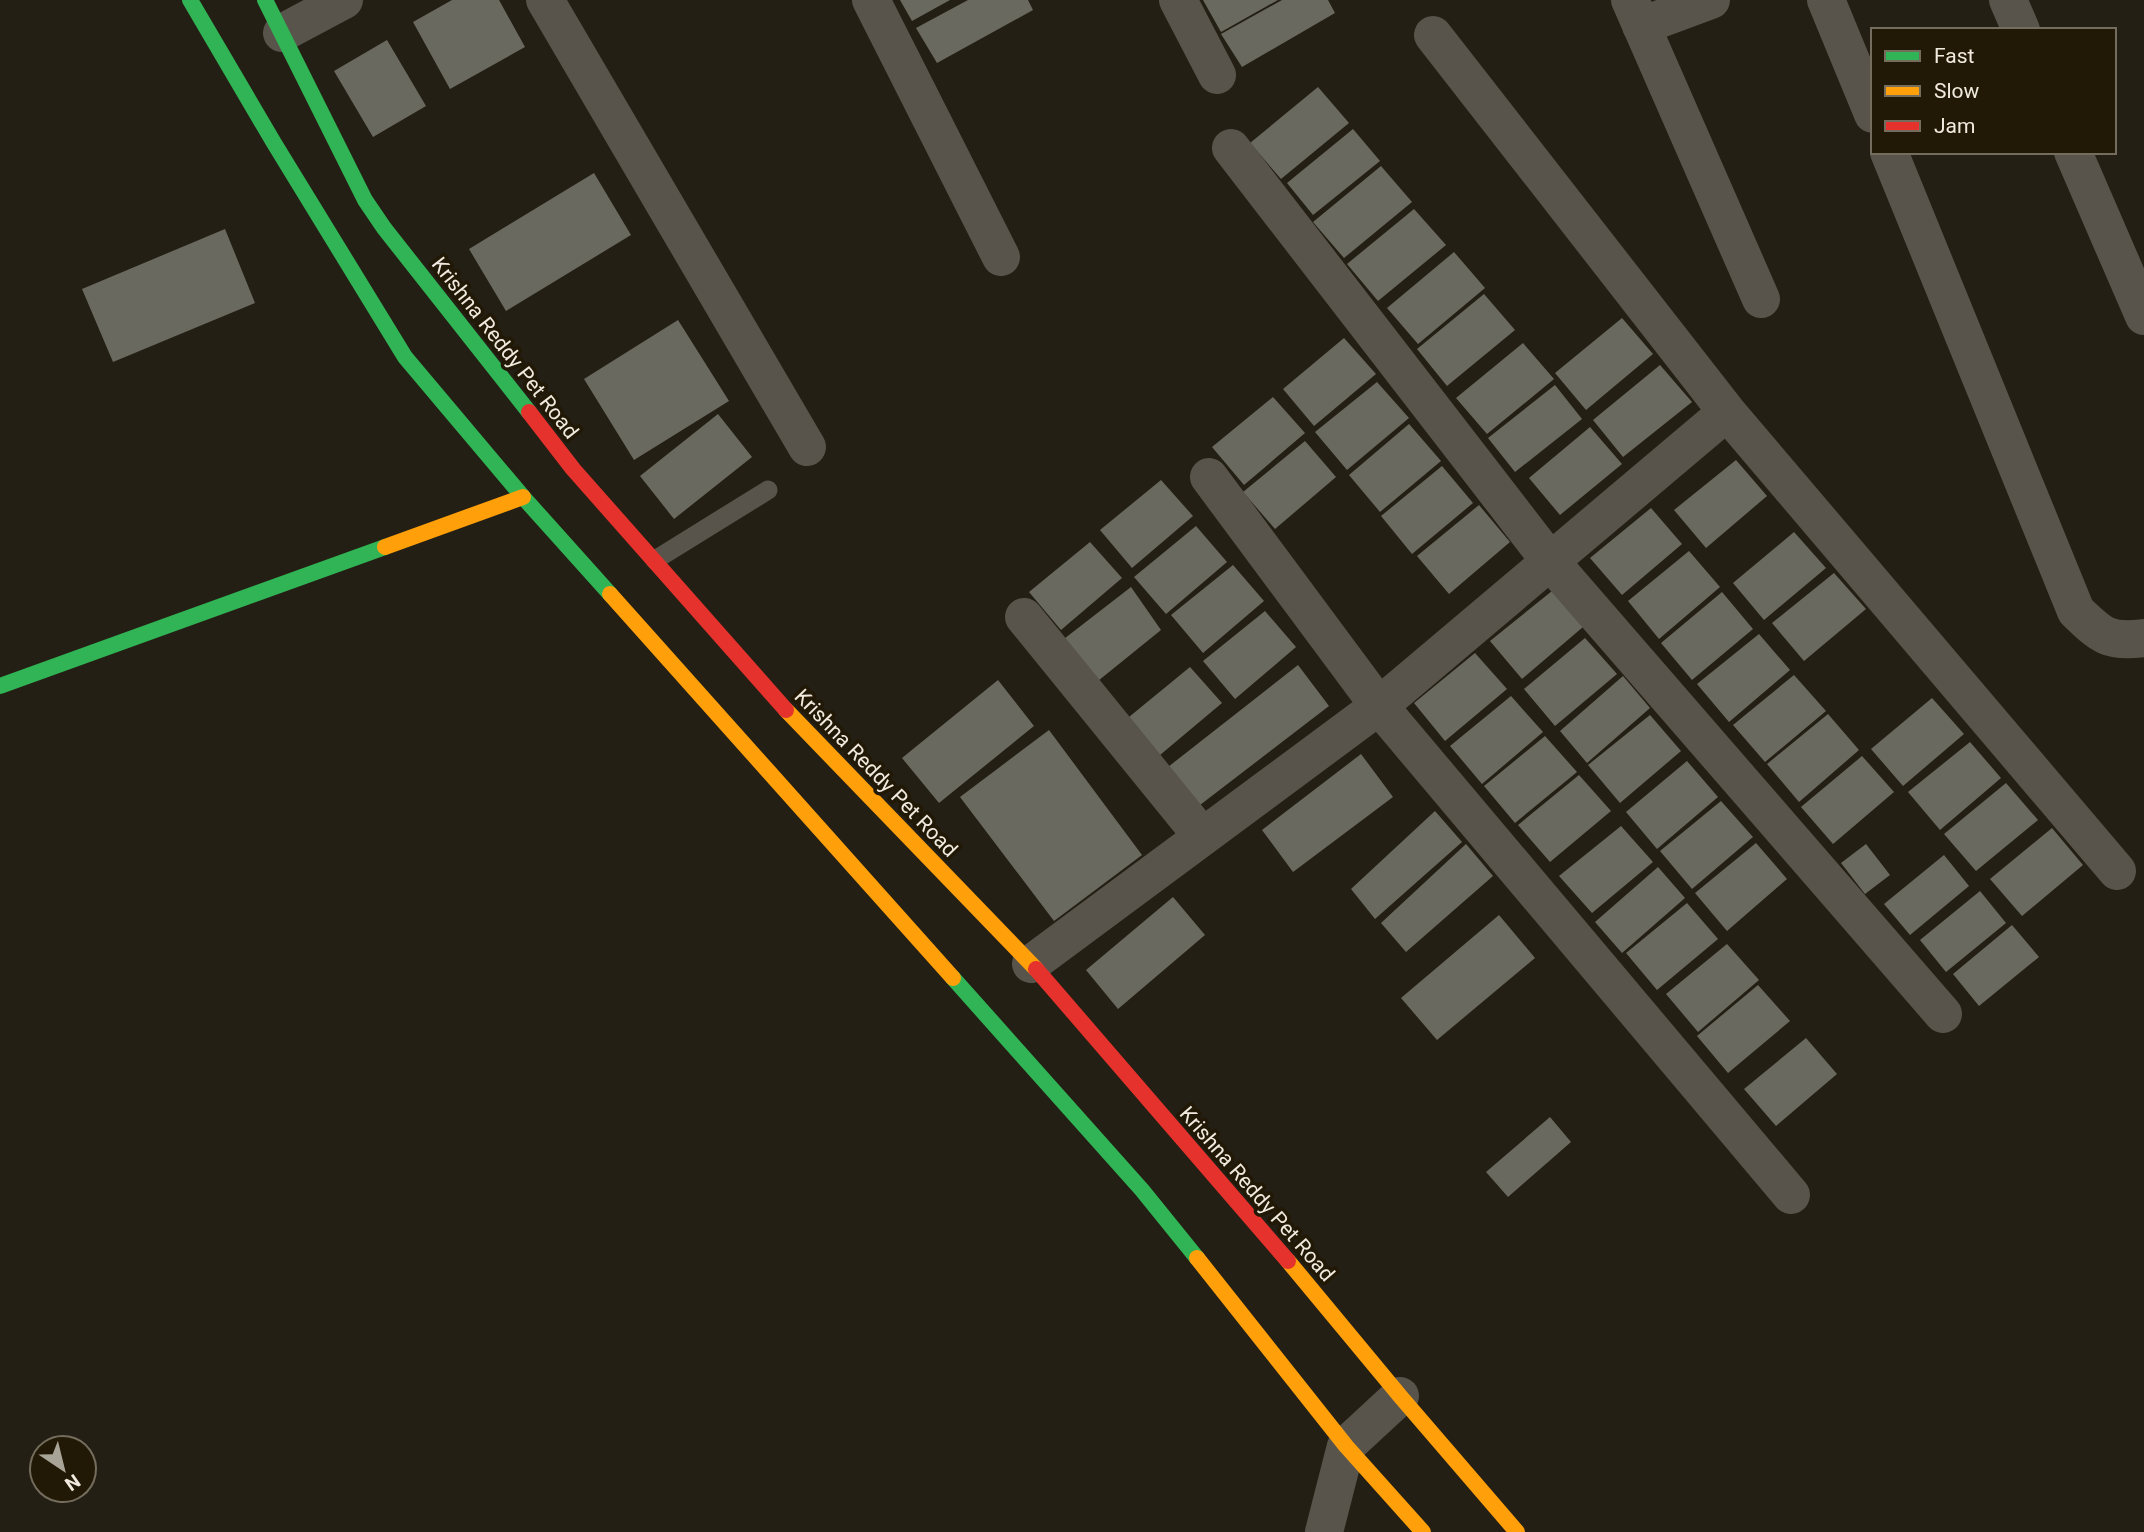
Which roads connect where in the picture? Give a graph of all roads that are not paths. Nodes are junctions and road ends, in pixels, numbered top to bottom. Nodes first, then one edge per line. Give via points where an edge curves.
1 (190, 0) edge
2 (344, 0) edge
3 (545, 0) edge
4 (872, 0) edge
5 (1178, 0) edge
6 (1711, 0) edge
7 (1826, 0) edge
8 (2008, 0) edge
9 (1635, 13) edge
10 (274, 17) edge
11 (2020, 28) edge
12 (1433, 35) dead end
13 (1217, 75) dead end
14 (1871, 109) edge
15 (1231, 148) dead end
16 (1890, 154) edge
17 (2074, 154) edge
18 (1001, 257) dead end
19 (1761, 299) dead end
20 (2144, 316) edge
21 (1727, 412) junction
22 (807, 447) dead end
23 (1209, 477) dead end
24 (768, 490) dead end
25 (523, 496) junction
26 (655, 560) junction
27 (1550, 561) junction
28 (1024, 617) dead end
29 (2144, 638) edge
30 (0, 686) edge
31 (1379, 706) junction
32 (1202, 836) junction
33 (2117, 871) dead end
34 (1031, 964) junction
35 (1942, 1014) dead end
36 (1791, 1195) dead end
37 (1400, 1396) junction
38 (1346, 1447) junction
39 (1324, 1532) edge
40 (1423, 1532) edge
41 (1517, 1532) edge

1 - 25 main road via 405,357
2 - 10 street
3 - 22 street
4 - 18 street
5 - 13 street
6 - 9 street
7 - 14 street
8 - 11 street
9 - 19 street
10 - 26 main road, Krishna Reddy Pet Road via 365,200 384,228 573,469
12 - 21 street
15 - 27 street
16 - 29 street via 2077,611 2101,635 2127,641
17 - 20 street
21 - 27 street
21 - 33 street
23 - 31 street
24 - 26 lane
25 - 30 main road
25 - 38 main road via 1142,1190
26 - 34 main road, Krishna Reddy Pet Road via 787,710
27 - 31 street
27 - 35 street
28 - 32 street
31 - 32 street
31 - 36 street
32 - 34 street
34 - 37 main road, Krishna Reddy Pet Road
37 - 38 street
37 - 41 main road, Krishna Reddy Pet Road
38 - 39 street
38 - 40 main road

